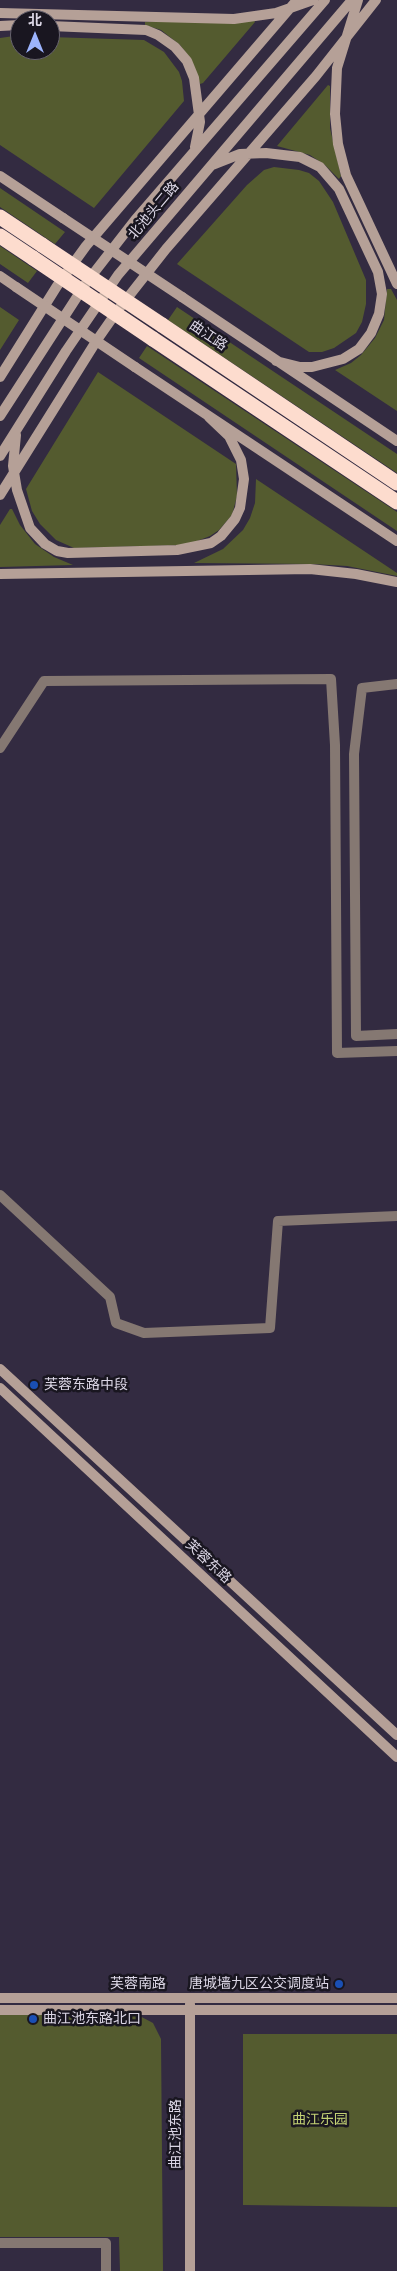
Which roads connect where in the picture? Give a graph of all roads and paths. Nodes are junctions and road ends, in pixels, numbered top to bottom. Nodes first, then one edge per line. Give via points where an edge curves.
1 (297, 0) edge
2 (313, 0) edge
3 (325, 0) edge
4 (352, 0) edge
5 (358, 0) edge
6 (376, 0) edge
7 (289, 9) junction
8 (0, 14) edge
9 (60, 26) edge
10 (346, 38) junction
11 (199, 113) junction
12 (248, 154) junction
13 (190, 156) junction
14 (205, 170) junction
15 (0, 176) edge
16 (0, 217) edge
17 (0, 236) edge
18 (0, 276) edge
19 (397, 284) edge
20 (276, 361) junction
21 (0, 376) edge
22 (0, 416) edge
23 (210, 417) junction
24 (18, 427) junction
25 (397, 441) edge
26 (0, 456) edge
27 (14, 473) junction
28 (397, 483) edge
29 (0, 495) edge
30 (397, 502) edge
31 (397, 540) edge
32 (0, 574) edge
33 (397, 582) edge
34 (397, 684) edge
35 (0, 748) edge
36 (397, 1034) edge
37 (397, 1051) edge
38 (0, 1195) edge
39 (397, 1216) edge
40 (0, 1370) edge
41 (0, 1388) edge
42 (397, 1735) edge
43 (397, 1756) edge
44 (0, 1998) edge
45 (190, 1998) junction
46 (397, 1998) edge
47 (0, 2010) edge
48 (190, 2010) junction
49 (397, 2010) edge
50 (0, 2243) edge
51 (106, 2271) edge
52 (190, 2271) edge

1 - 7 main road
2 - 7 main road
3 - 13 main road, 北池头二路
4 - 14 main road, 北池头二路
5 - 10 main road
6 - 10 main road
7 - 8 main road via 227,19
7 - 11 main road
9 - 11 main road via 134,28 166,40 181,53 192,70
10 - 12 main road
10 - 19 main road via 337,68 335,95 340,160
11 - 13 main road via 198,140
11 - 21 main road via 86,246
12 - 14 main road via 229,157
12 - 20 main road via 288,154 311,161 326,172 339,189 381,285 381,303 375,325 355,352 312,367
12 - 27 main road via 118,310
13 - 22 main road, 北池头二路 via 86,283
14 - 24 main road, 北池头二路 via 118,275
15 - 20 main road, 曲江路, bridge
16 - 28 highway, 曲江路, bridge
17 - 30 highway, bridge
18 - 23 main road, bridge
20 - 25 main road, 曲江路
23 - 27 main road via 229,436 237,450 243,469 243,488 240,508 228,529 211,543 198,547 83,553 57,550 45,544 30,528
23 - 31 main road
24 - 26 main road, 北池头二路
24 - 27 main road via 14,441
27 - 29 main road
32 - 33 main road via 310,569
34 - 36 street via 362,688 354,754 356,1036
35 - 37 street via 44,681 331,679 335,745 337,1053
38 - 39 street via 110,1297 116,1323 144,1333 270,1328 278,1221
40 - 42 main road, 芙蓉东路
41 - 43 main road, 芙蓉东路
44 - 45 main road, 芙蓉南路
45 - 46 main road, 芙蓉南路
45 - 48 main road, 曲江池东路
47 - 48 main road, 芙蓉南路
48 - 49 main road, 芙蓉南路
48 - 52 main road, 曲江池东路
50 - 51 street via 106,2243

